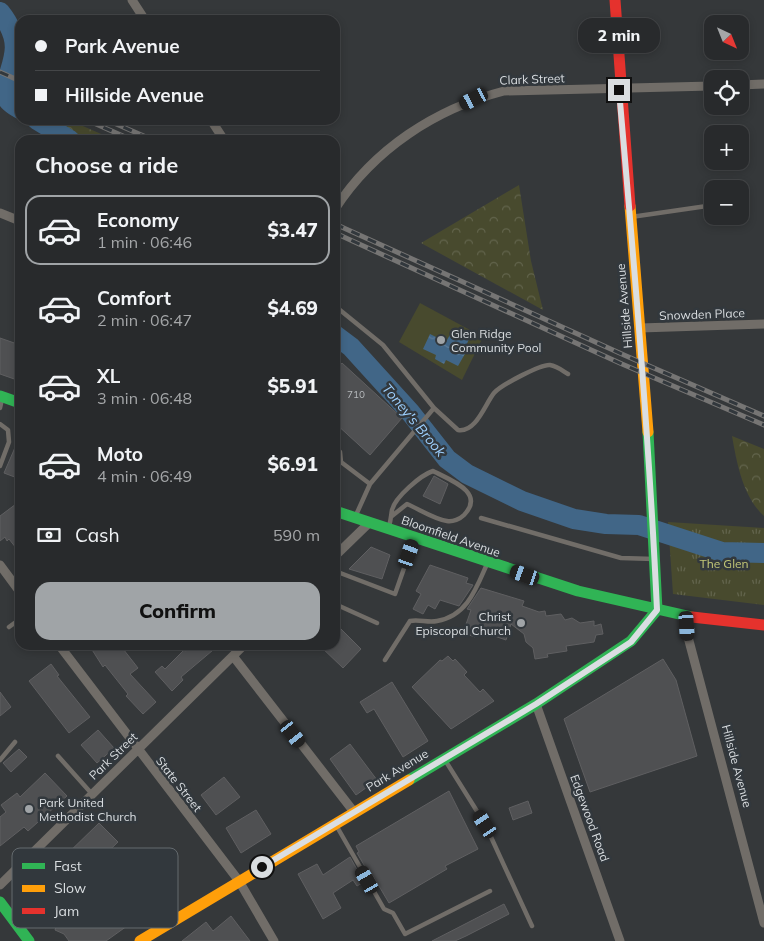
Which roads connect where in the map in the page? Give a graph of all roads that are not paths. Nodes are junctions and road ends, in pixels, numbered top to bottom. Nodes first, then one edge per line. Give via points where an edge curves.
1 (132, 0) edge
2 (615, 0) edge
3 (142, 15) edge
4 (764, 84) edge
5 (749, 85) edge
6 (704, 86) edge
7 (619, 90) junction
8 (340, 200) edge
9 (704, 206) edge
10 (0, 213) edge
11 (630, 217) junction
12 (15, 219) edge
13 (340, 310) edge
14 (764, 324) edge
15 (640, 328) junction
16 (568, 374) dead end
17 (1, 400) edge
18 (15, 402) edge
19 (434, 408) junction
20 (0, 424) edge
21 (340, 452) edge
22 (342, 462) joint
23 (0, 466) edge
24 (370, 484) junction
25 (340, 513) edge
26 (392, 516) junction
27 (354, 518) junction
28 (481, 518) dead end
29 (369, 523) junction
30 (388, 529) junction
31 (414, 538) junction
32 (340, 551) edge
33 (656, 559) junction
34 (488, 563) junction
35 (0, 566) edge
36 (340, 573) edge
37 (15, 586) edge
38 (340, 606) edge
39 (657, 610) junction
40 (686, 616) junction
41 (15, 623) edge
42 (377, 623) dead end
43 (764, 625) edge
44 (9, 628) dead end
45 (63, 650) edge
46 (239, 650) edge
47 (233, 656) junction
48 (385, 660) dead end
49 (536, 704) junction
50 (15, 742) dead end
51 (137, 750) junction
52 (58, 756) dead end
53 (444, 758) junction
54 (0, 760) edge
55 (92, 794) junction
56 (354, 812) junction
57 (334, 823) junction
58 (37, 848) edge
59 (12, 873) edge
60 (239, 881) junction
61 (0, 885) edge
62 (490, 891) dead end
63 (0, 902) edge
64 (12, 918) edge
65 (178, 918) edge
66 (764, 923) edge
67 (532, 926) dead end
68 (19, 928) edge
69 (161, 928) edge
70 (29, 941) edge
71 (140, 941) edge
72 (274, 941) edge
73 (620, 941) edge

1 - 3 street
2 - 7 street, Hillside Avenue
4 - 5 street
6 - 7 street, Clark Street
7 - 8 street, Clark Street via 504,91 474,99 397,141
7 - 11 street, Hillside Avenue
9 - 11 lane
10 - 12 street
11 - 15 street, Hillside Avenue
13 - 19 lane via 384,345
14 - 15 street, Snowden Place
15 - 33 street, Hillside Avenue
16 - 19 lane via 557,367 544,366 504,385 495,392 472,426 463,431 454,428
17 - 18 street
19 - 24 lane
20 - 23 lane via 8,430 9,442
21 - 22 lane
22 - 24 lane
24 - 27 lane
25 - 27 street, Bloomfield Avenue
26 - 26 lane via 407,504 447,521 456,520 468,511 471,495 460,485 433,471 420,477 394,504
26 - 30 lane
27 - 29 street, Bloomfield Avenue
28 - 33 lane via 621,558
29 - 30 street, Bloomfield Avenue
29 - 32 street
30 - 31 street, Bloomfield Avenue
31 - 34 street, Bloomfield Avenue
31 - 36 lane via 395,594
33 - 39 street, Hillside Avenue
34 - 39 street, Bloomfield Avenue via 578,591
34 - 48 lane via 464,607 452,617 432,622 410,621
35 - 37 street
38 - 42 lane
39 - 40 street, Bloomfield Avenue
39 - 49 street, Park Avenue via 631,642
40 - 43 street, Bloomfield Avenue
40 - 66 street, Hillside Avenue via 688,636
41 - 44 lane
45 - 51 street, State Street
46 - 47 street, Park Street
47 - 51 street, Park Street
47 - 56 street
49 - 53 street, Park Avenue
49 - 73 street, Edgewood Road
50 - 54 lane
51 - 55 street, Park Street
51 - 60 street, State Street
52 - 55 lane
53 - 56 street, Park Avenue
53 - 67 lane via 485,824
55 - 58 street, Park Street
56 - 57 street, Park Avenue
57 - 60 street, Park Avenue
57 - 62 lane via 384,909 393,913 405,934
59 - 61 street, Park Street
60 - 65 street, Park Avenue
60 - 72 street, State Street
63 - 64 street
68 - 70 street
69 - 71 street, Park Avenue

